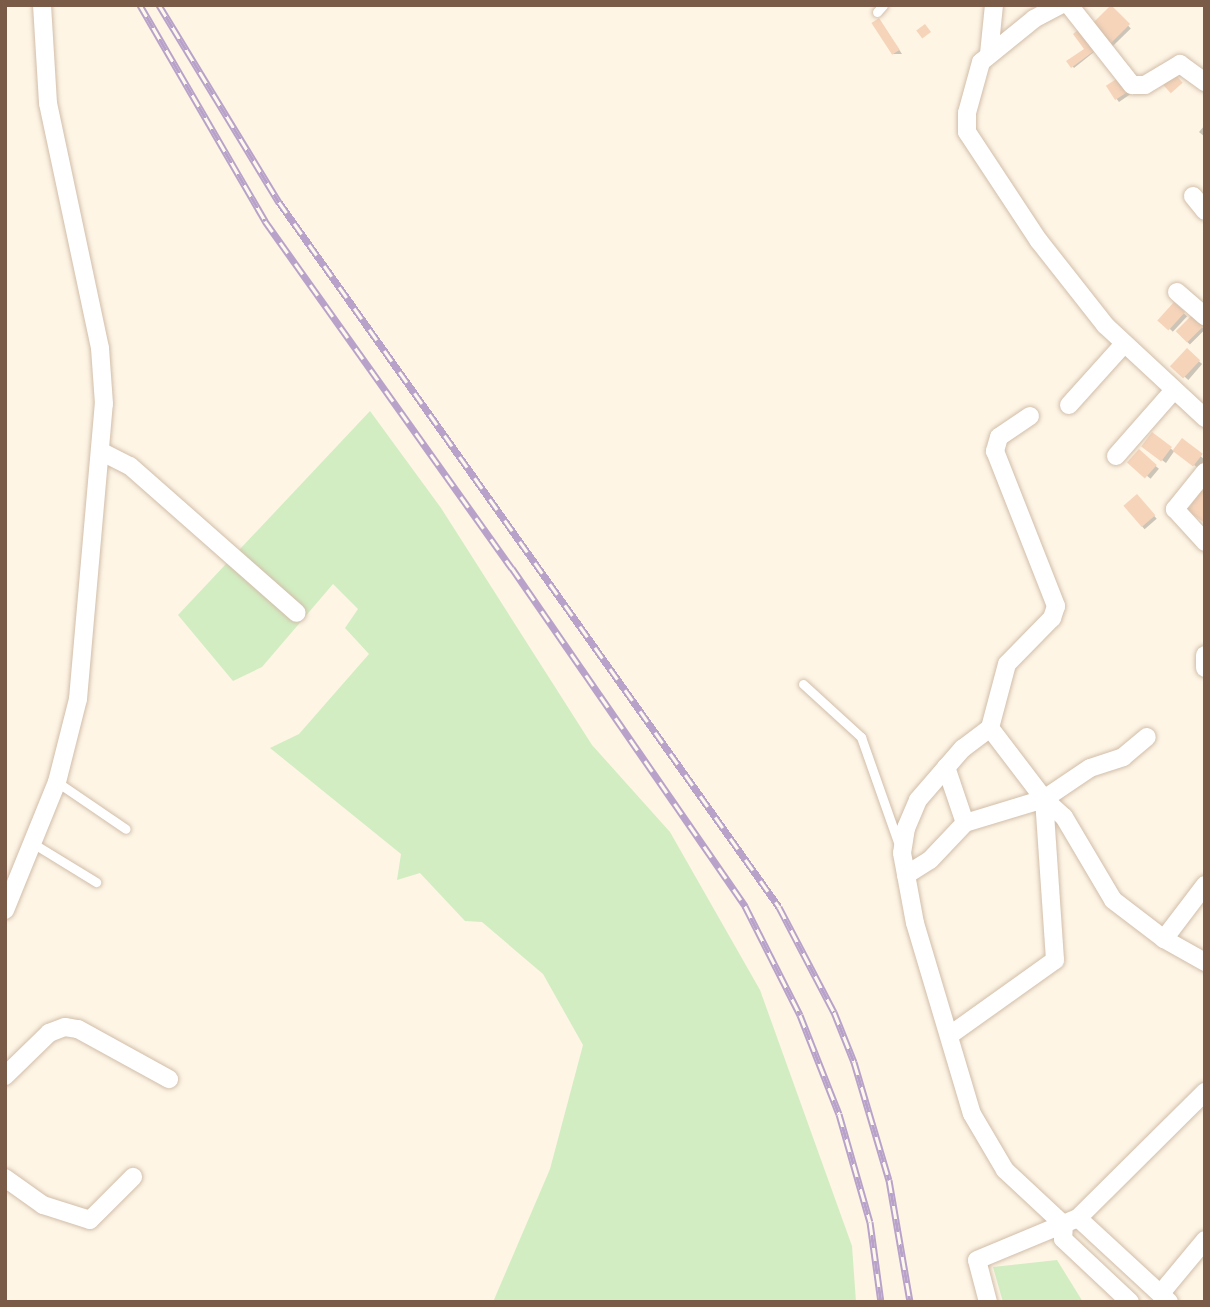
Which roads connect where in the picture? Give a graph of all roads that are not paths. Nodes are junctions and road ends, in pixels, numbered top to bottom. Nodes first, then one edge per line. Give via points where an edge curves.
1 (42, 5) edge
2 (994, 5) edge
3 (1060, 5) edge
4 (1069, 5) edge
5 (989, 54) junction
6 (1205, 82) edge
7 (1193, 196) dead end
8 (1205, 211) edge
9 (1177, 292) dead end
10 (1205, 316) edge
11 (1124, 344) junction
12 (1174, 390) junction
13 (1069, 405) dead end
14 (1030, 416) dead end
15 (1205, 418) edge
16 (102, 453) junction
17 (1116, 456) dead end
18 (1205, 472) edge
19 (1205, 542) edge
20 (297, 612) dead end
21 (1205, 655) edge
22 (1205, 668) edge
23 (803, 684) dead end
24 (990, 728) junction
25 (1147, 737) dead end
26 (946, 768) junction
27 (57, 782) junction
28 (1044, 799) junction
29 (965, 823) junction
30 (126, 829) dead end
31 (34, 844) junction
32 (902, 853) junction
33 (906, 875) junction
34 (96, 882) dead end
35 (1205, 885) edge
36 (5, 910) edge
37 (1164, 939) junction
38 (1205, 962) edge
39 (950, 1035) junction
40 (8, 1067) edge
41 (169, 1079) dead end
42 (1205, 1092) edge
43 (133, 1177) dead end
44 (5, 1178) edge
45 (1071, 1221) junction
46 (1205, 1240) edge
47 (1165, 1298) edge
48 (988, 1302) edge
49 (1130, 1302) edge

1 - 16 street via 48,103 100,348
2 - 5 street
3 - 5 street
4 - 6 street via 1132,85 1145,85 1180,64
5 - 11 street via 979,66 967,113 972,145 1039,241
7 - 8 street
9 - 10 street
11 - 12 street
11 - 13 street
12 - 15 street
12 - 17 street
14 - 24 street via 999,437 995,451 1056,606 1052,618 1007,664
16 - 20 street via 130,467
16 - 27 street via 78,699
18 - 19 street via 1175,509
21 - 22 street
23 - 32 lane via 861,737
24 - 26 street
24 - 28 street
25 - 28 street via 1123,757 1090,768
26 - 29 street
26 - 32 street via 918,800 905,828
27 - 30 lane
27 - 31 street
28 - 29 street
28 - 37 street via 1064,817 1113,901
28 - 39 street via 1055,960
29 - 33 street via 930,860
31 - 34 lane
31 - 36 street
32 - 33 street
33 - 39 street via 915,923
35 - 37 street
37 - 38 street
39 - 45 street via 972,1114 1005,1170
40 - 41 street via 49,1033 65,1027 78,1028
42 - 45 street
43 - 44 street via 90,1220 43,1205
45 - 47 street
45 - 48 street via 977,1260
45 - 49 street via 1063,1239
46 - 47 street

